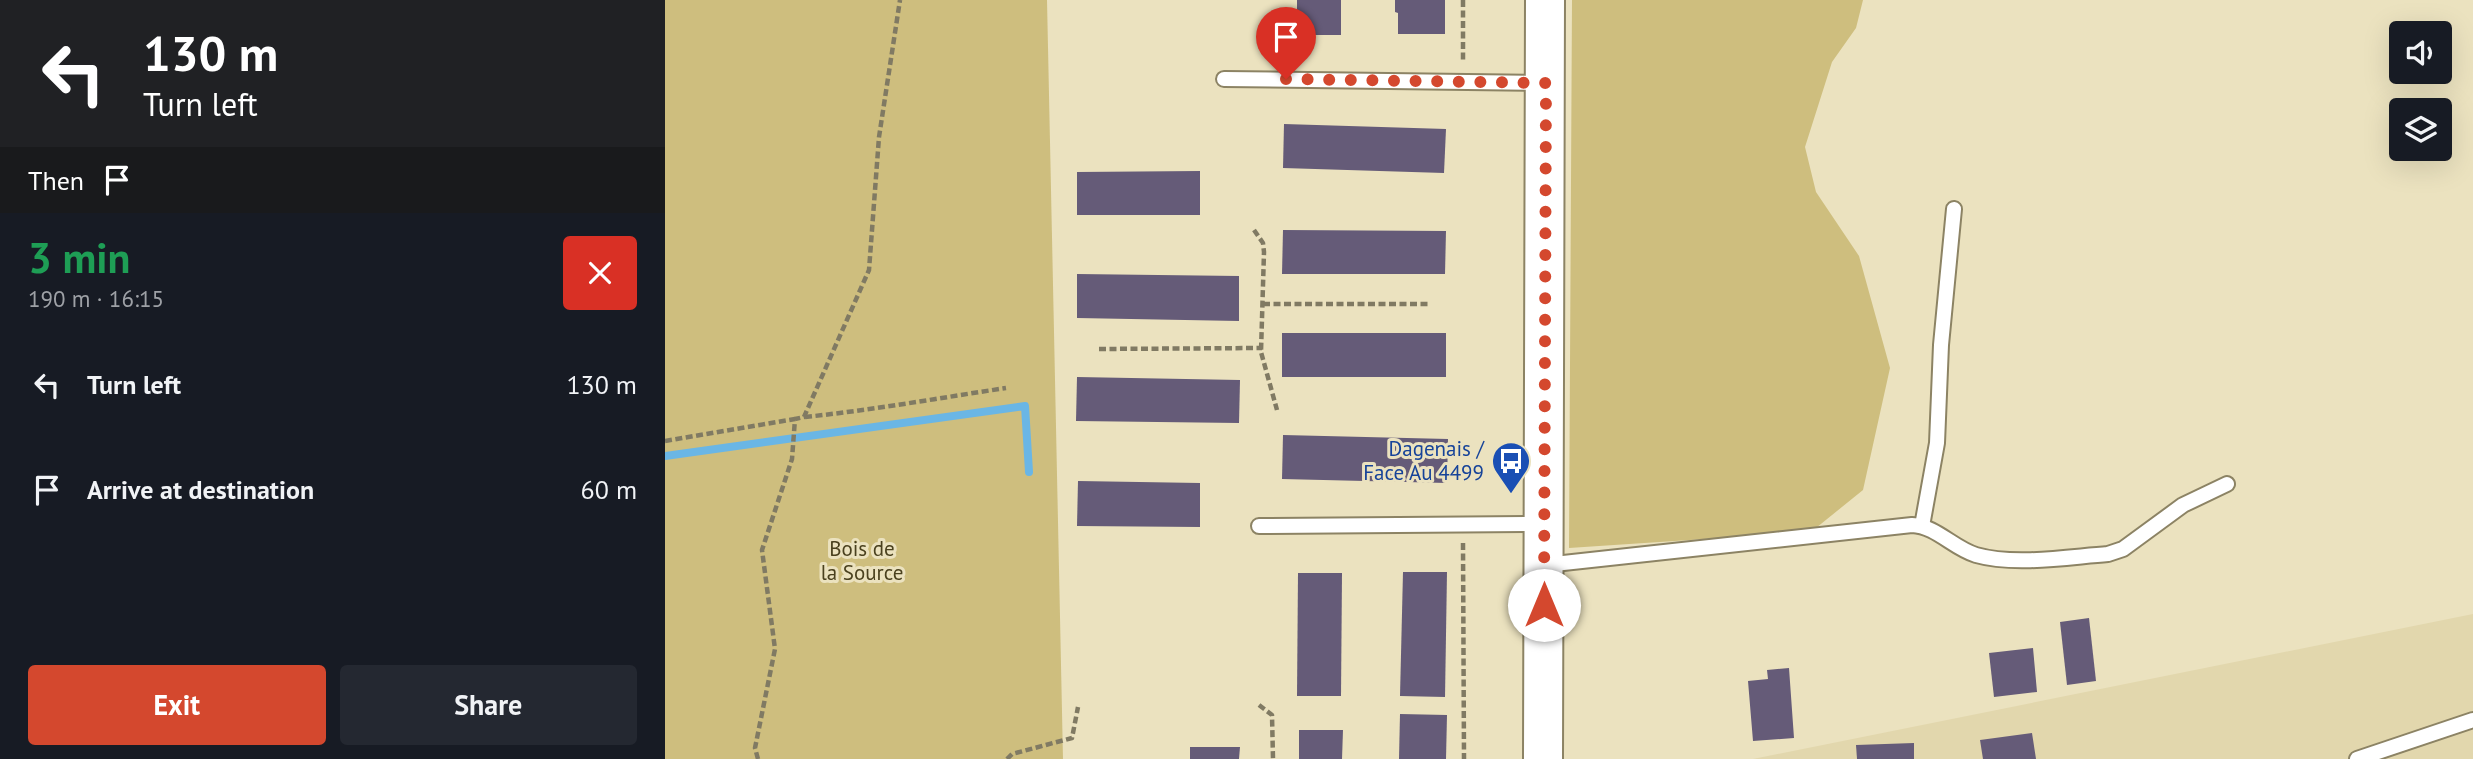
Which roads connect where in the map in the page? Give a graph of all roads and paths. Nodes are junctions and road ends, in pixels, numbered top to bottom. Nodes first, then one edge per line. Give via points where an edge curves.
1 (901, 0) edge
2 (1463, 0) edge
3 (1545, 0) edge
4 (1463, 64) dead end
5 (1224, 79) dead end
6 (1546, 83) junction
7 (1954, 209) dead end
8 (1254, 230) dead end
9 (1263, 304) junction
10 (1431, 304) dead end
11 (1262, 348) junction
12 (1099, 349) dead end
13 (1006, 388) dead end
14 (1277, 410) dead end
15 (804, 417) junction
16 (795, 419) junction
17 (665, 441) edge
18 (2227, 484) dead end
19 (1545, 524) junction
20 (1259, 526) dead end
21 (1922, 526) junction
22 (1463, 544) dead end
23 (1544, 565) junction
24 (1259, 705) dead end
25 (1078, 707) dead end
26 (2473, 720) edge
27 (758, 759) edge
28 (1007, 759) edge
29 (1273, 759) edge
30 (1464, 759) edge
31 (1543, 759) edge
32 (2357, 759) edge

1 - 15 path via 879,137 869,270
2 - 4 path
3 - 6 main road
5 - 6 lane
6 - 19 main road
7 - 21 lane via 1937,443
8 - 9 path via 1263,243
9 - 10 path
9 - 11 path
11 - 12 path
11 - 14 path
13 - 15 path
15 - 16 path
16 - 17 path
16 - 27 path via 792,454 762,550 775,649 755,748
18 - 21 lane via 2183,505 2123,549 2108,554 1993,559 1953,545
19 - 20 lane
19 - 23 main road
21 - 23 lane
22 - 30 path
23 - 31 main road
24 - 29 path via 1272,715
25 - 28 path via 1072,738
26 - 32 lane

